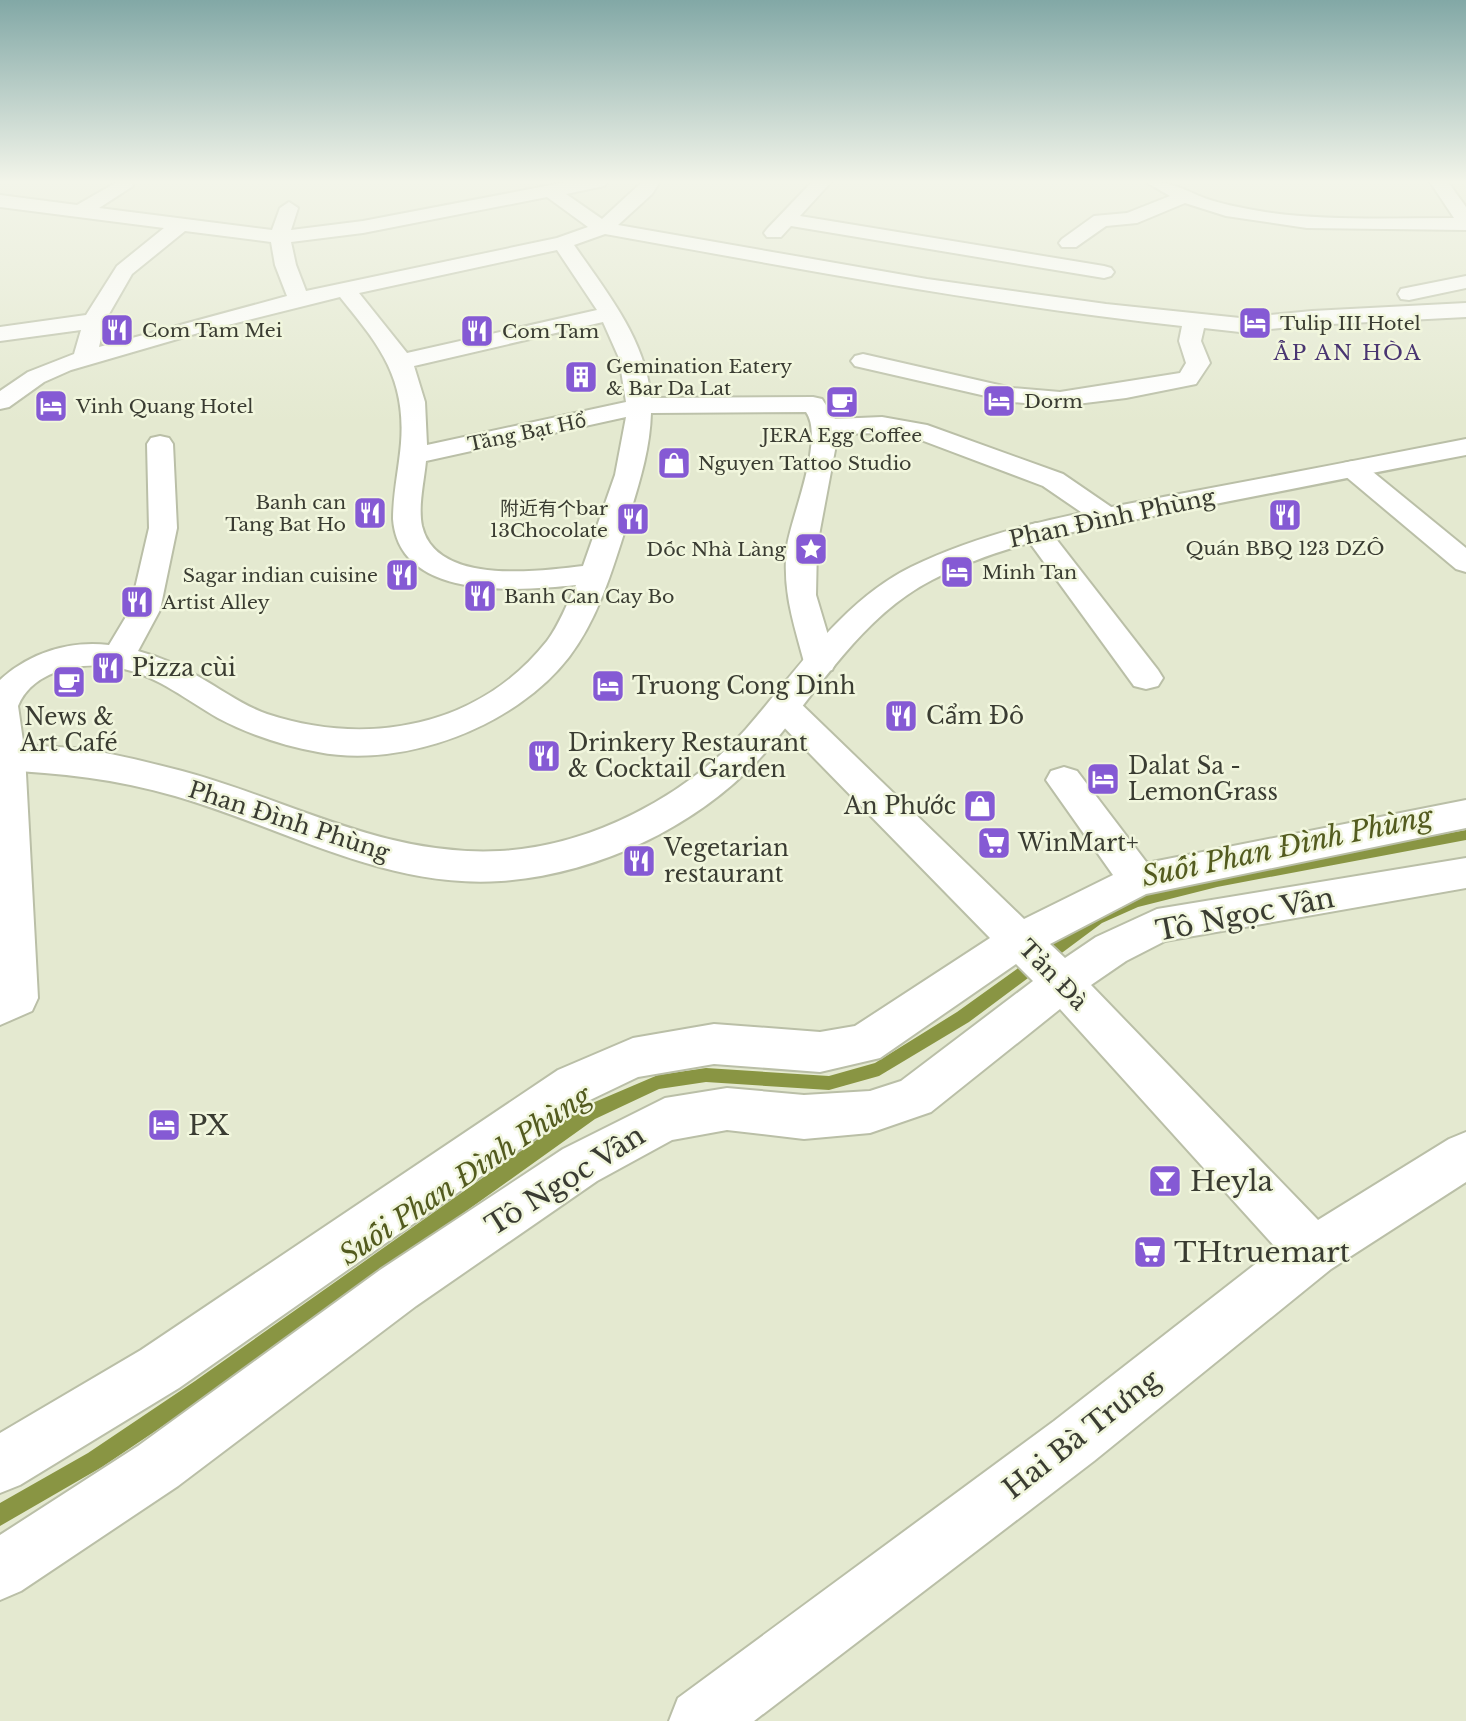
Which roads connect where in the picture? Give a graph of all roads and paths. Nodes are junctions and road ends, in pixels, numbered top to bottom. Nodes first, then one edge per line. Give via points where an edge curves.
1 (134, 262) edge
2 (284, 262) edge
3 (471, 262) edge
4 (575, 262) edge
5 (796, 262) edge
6 (1050, 262) edge
7 (1104, 271) dead end
8 (1466, 282) edge
9 (345, 289) junction
10 (299, 299) junction
11 (1466, 310) edge
12 (609, 314) junction
13 (1312, 318) junction
14 (94, 321) junction
15 (1194, 322) junction
16 (0, 334) edge
17 (85, 358) junction
18 (863, 361) dead end
19 (400, 362) junction
20 (795, 377) dead end
21 (0, 402) edge
22 (813, 404) junction
23 (640, 406) junction
24 (826, 432) junction
25 (160, 444) dead end
26 (1466, 447) edge
27 (414, 456) junction
28 (1353, 470) junction
29 (1107, 517) junction
30 (1036, 532) junction
31 (1466, 563) edge
32 (596, 573) junction
33 (120, 654) junction
34 (820, 662) junction
35 (1146, 678) dead end
36 (784, 707) junction
37 (4, 756) edge
38 (1064, 780) dead end
39 (1466, 814) edge
40 (1466, 873) edge
41 (1138, 880) junction
42 (1020, 940) junction
43 (1062, 983) junction
44 (0, 1006) edge
45 (1466, 1155) edge
46 (1313, 1251) junction
47 (0, 1465) edge
48 (0, 1570) edge
49 (701, 1721) edge

1 - 14 street via 124,270
2 - 10 street
3 - 9 street
4 - 12 street
5 - 15 street
6 - 7 street
8 - 13 street
9 - 10 street
9 - 19 street
10 - 17 street
11 - 13 street
12 - 19 street
12 - 23 street via 631,358
13 - 15 street via 1240,325
14 - 16 street
14 - 17 street
15 - 18 street via 1190,341 1198,363 1188,379 1060,399 1012,394
17 - 21 street via 36,377
19 - 27 street via 412,396
20 - 22 street
22 - 23 street, Tăng Bạt Hổ
22 - 24 street
23 - 27 street, Tăng Bạt Hổ
23 - 32 street via 633,461
24 - 29 street via 882,425 918,430 1054,481
24 - 34 street via 802,546 802,595
25 - 33 street via 163,528 145,610
26 - 28 street, Phan Đình Phùng
27 - 32 street via 408,528 416,548 432,563 462,575 492,579
28 - 29 street, Phan Đình Phùng
28 - 31 street
29 - 30 street, Phan Đình Phùng
30 - 34 street, Phan Đình Phùng via 956,557 916,576 870,610
30 - 35 street
32 - 33 street via 559,649 516,691 475,717 389,741 321,741 254,722 160,669
33 - 37 street via 75,655 44,664 18,681 1,705
34 - 36 street, Phan Đình Phùng
36 - 37 street, Phan Đình Phùng via 711,784 638,828 575,854 500,866 430,864 364,849 181,784 75,761
36 - 42 street, Tản Đà
37 - 44 street via 17,998
38 - 41 street
39 - 41 street
40 - 43 street, Tô Ngọc Vân via 1157,926 1111,949
41 - 42 street
42 - 43 street, Tản Đà
42 - 47 street via 864,1044 820,1052 714,1044 633,1058 574,1085 160,1369
43 - 46 street, Tản Đà
43 - 48 street, Tô Ngọc Vân via 915,1097 870,1112 804,1117 727,1109 665,1120 580,1164 398,1288 158,1466
45 - 46 street, Hai Bà Trưng
46 - 49 street, Hai Bà Trưng via 1074,1441

